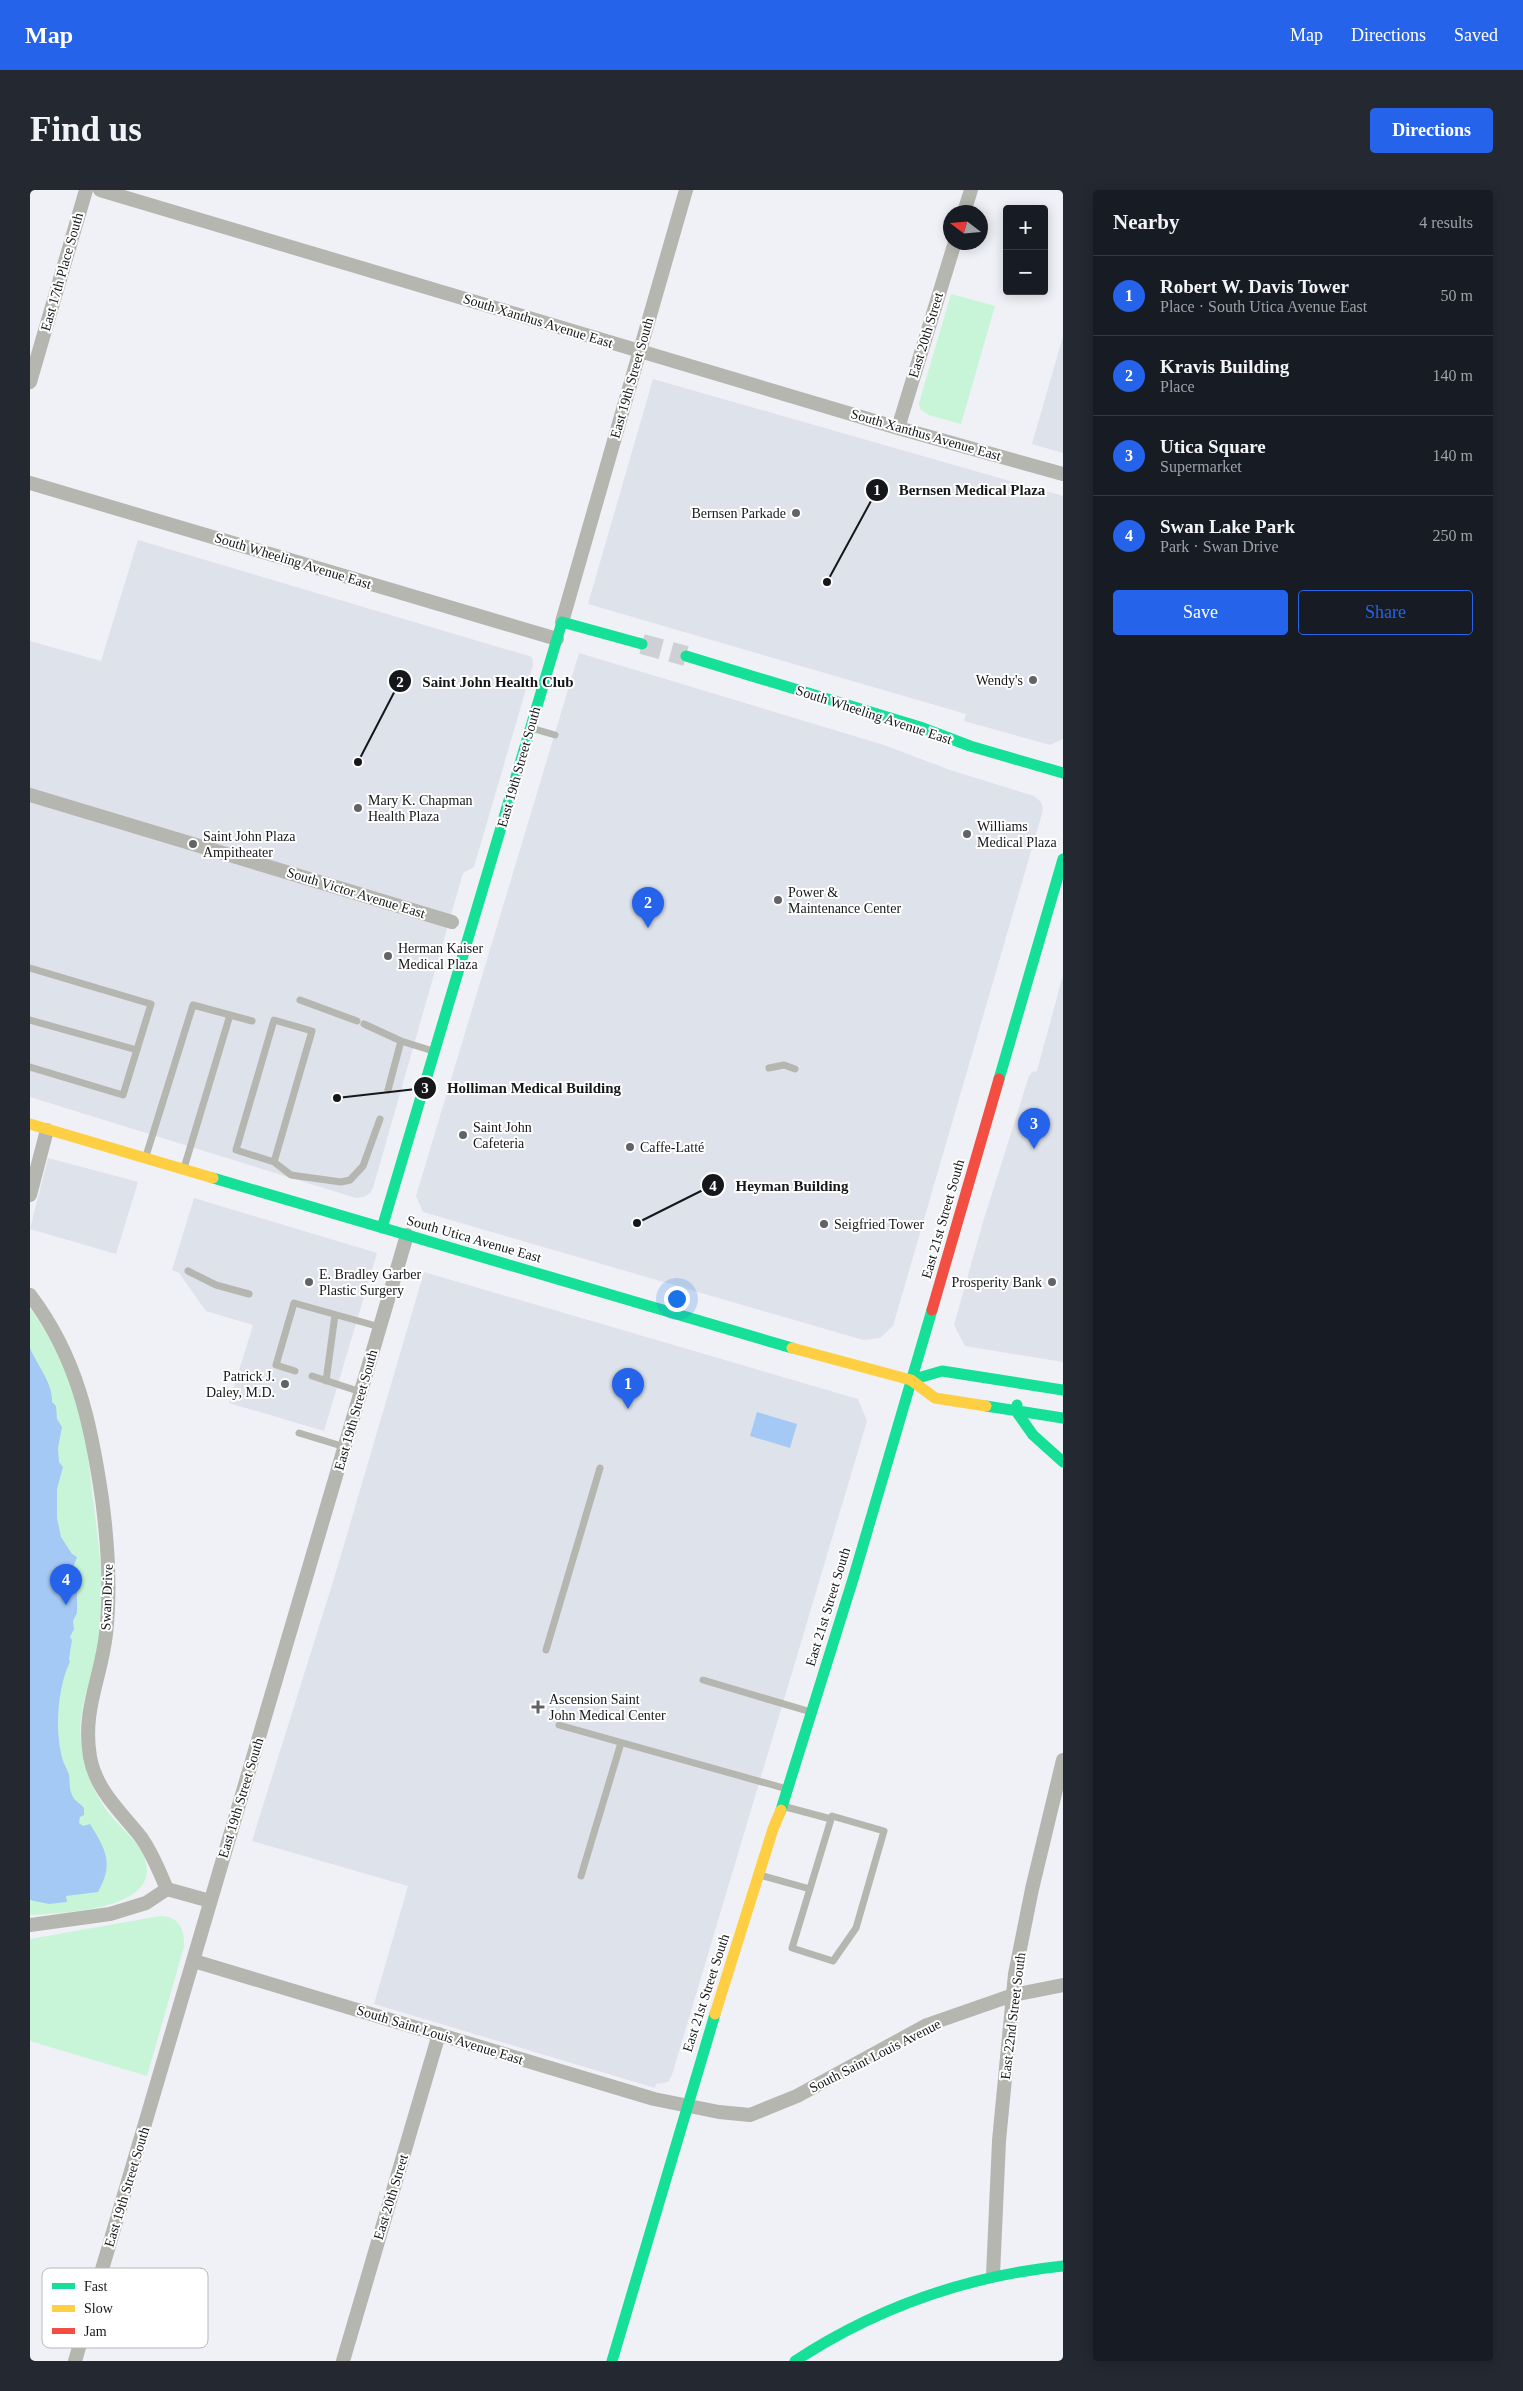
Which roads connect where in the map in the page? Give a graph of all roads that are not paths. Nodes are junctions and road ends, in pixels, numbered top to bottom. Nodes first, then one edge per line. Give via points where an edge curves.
1 (86, 190) edge
2 (100, 190) edge
3 (686, 190) edge
4 (971, 190) edge
5 (966, 205) edge
6 (953, 250) edge
7 (640, 351) junction
8 (30, 382) edge
9 (898, 428) junction
10 (1063, 474) edge
11 (30, 483) edge
12 (562, 622) junction
13 (557, 639) junction
14 (642, 644) tunnel mouth
15 (686, 656) tunnel mouth
16 (531, 728) junction
17 (555, 735) dead end
18 (1063, 774) edge
19 (30, 795) edge
20 (1063, 859) edge
21 (452, 922) dead end
22 (30, 968) edge
23 (300, 1000) dead end
24 (230, 1015) junction
25 (30, 1020) edge
26 (252, 1021) dead end
27 (401, 1041) junction
28 (137, 1050) junction
29 (435, 1052) junction
30 (30, 1067) edge
31 (769, 1068) dead end
32 (795, 1069) dead end
33 (388, 1090) dead end
34 (380, 1119) dead end
35 (30, 1124) edge
36 (48, 1130) junction
37 (146, 1158) junction
38 (274, 1162) junction
39 (183, 1170) junction
40 (30, 1195) edge
41 (382, 1228) junction
42 (407, 1235) junction
43 (188, 1271) dead end
44 (249, 1294) dead end
45 (30, 1295) edge
46 (335, 1314) junction
47 (380, 1327) junction
48 (295, 1371) dead end
49 (312, 1376) dead end
50 (911, 1380) junction
51 (326, 1381) junction
52 (1020, 1383) junction
53 (1063, 1390) edge
54 (361, 1392) junction
55 (1016, 1411) junction
56 (1063, 1418) edge
57 (299, 1433) dead end
58 (345, 1447) junction
59 (1063, 1462) edge
60 (600, 1468) dead end
61 (546, 1650) dead end
62 (703, 1680) dead end
63 (812, 1712) junction
64 (559, 1725) dead end
65 (621, 1742) junction
66 (1063, 1760) edge
67 (788, 1790) junction
68 (783, 1806) junction
69 (831, 1819) junction
70 (760, 1875) junction
71 (581, 1876) dead end
72 (167, 1889) junction
73 (810, 1889) junction
74 (210, 1901) junction
75 (30, 1925) edge
76 (194, 1960) junction
77 (1063, 1986) edge
78 (1013, 1995) junction
79 (439, 2034) junction
80 (686, 2106) junction
81 (1063, 2266) edge
82 (102, 2268) edge
83 (993, 2275) junction
84 (78, 2348) edge
85 (74, 2361) edge
86 (343, 2361) edge
87 (612, 2361) edge
88 (795, 2361) edge

1 - 8 street, East 17th Place South
2 - 7 street, South Xanthus Avenue East
3 - 7 street, East 19th Street South
4 - 5 street
6 - 9 street, East 20th Street
7 - 9 street, South Xanthus Avenue East
7 - 12 street, East 19th Street South
9 - 10 street, South Xanthus Avenue East
11 - 13 street, South Wheeling Avenue East
12 - 13 main road, East 19th Street South
12 - 14 main road
13 - 16 main road, East 19th Street South
15 - 18 main road, South Wheeling Avenue East
16 - 17 lane
16 - 29 main road, East 19th Street South
19 - 21 street, South Victor Avenue East
20 - 50 main road, East 21st Street South
22 - 28 lane via 150,1004
23 - 27 lane via 361,1022
24 - 26 lane
24 - 37 lane via 193,1005
24 - 39 lane
25 - 28 lane
27 - 29 lane
27 - 33 lane
28 - 30 lane via 124,1095
29 - 41 main road, East 19th Street South
31 - 32 lane via 784,1065
34 - 38 lane via 363,1166 350,1180 341,1182 291,1175
35 - 36 main road, South Utica Avenue East
36 - 37 main road, South Utica Avenue East
36 - 40 street
37 - 39 main road, South Utica Avenue East
38 - 38 lane via 236,1150 274,1020 312,1031
39 - 41 main road, South Utica Avenue East
41 - 42 main road, South Utica Avenue East
42 - 47 street, East 19th Street South
42 - 50 main road, South Utica Avenue East
43 - 44 lane via 216,1285
45 - 72 street, Swan Drive via 61,1342 83,1398 95,1449 105,1525 109,1600 103,1660 88,1716 90,1759 100,1785 113,1805 155,1859
46 - 47 lane
46 - 48 lane via 294,1303 276,1365
46 - 51 lane
47 - 54 street, East 19th Street South
49 - 51 lane
50 - 52 main road via 942,1371
50 - 55 main road, South Utica Avenue East via 935,1398
50 - 63 main road, East 21st Street South
51 - 54 lane
52 - 53 main road
52 - 55 main road
54 - 58 street, East 19th Street South
55 - 56 main road, South Utica Avenue East
55 - 59 main road via 1033,1435
57 - 58 lane
58 - 74 street, East 19th Street South
60 - 61 lane
62 - 63 lane
63 - 67 main road, East 21st Street South
64 - 65 lane
65 - 67 lane
65 - 71 lane
66 - 78 street, East 22nd Street South via 1032,1889
67 - 68 main road, East 21st Street South
68 - 69 lane
68 - 70 main road, East 21st Street South
69 - 73 lane
69 - 73 lane via 832,1816 884,1831 856,1928 833,1961 792,1948
70 - 73 lane
70 - 80 main road, East 21st Street South
72 - 74 street
72 - 75 street via 146,1903 110,1914
74 - 76 street, East 19th Street South
76 - 79 street, South Saint Louis Avenue East
76 - 82 street, East 19th Street South
77 - 78 street, South Saint Louis Avenue
78 - 80 street, South Saint Louis Avenue via 927,2025 773,2107 750,2115
78 - 83 street, East 22nd Street South via 999,2141
79 - 80 street, South Saint Louis Avenue East
79 - 86 street, East 20th Street
80 - 87 main road, East 21st Street South
81 - 83 main road
83 - 88 main road via 918,2299 860,2324
84 - 85 street, East 19th Street South

